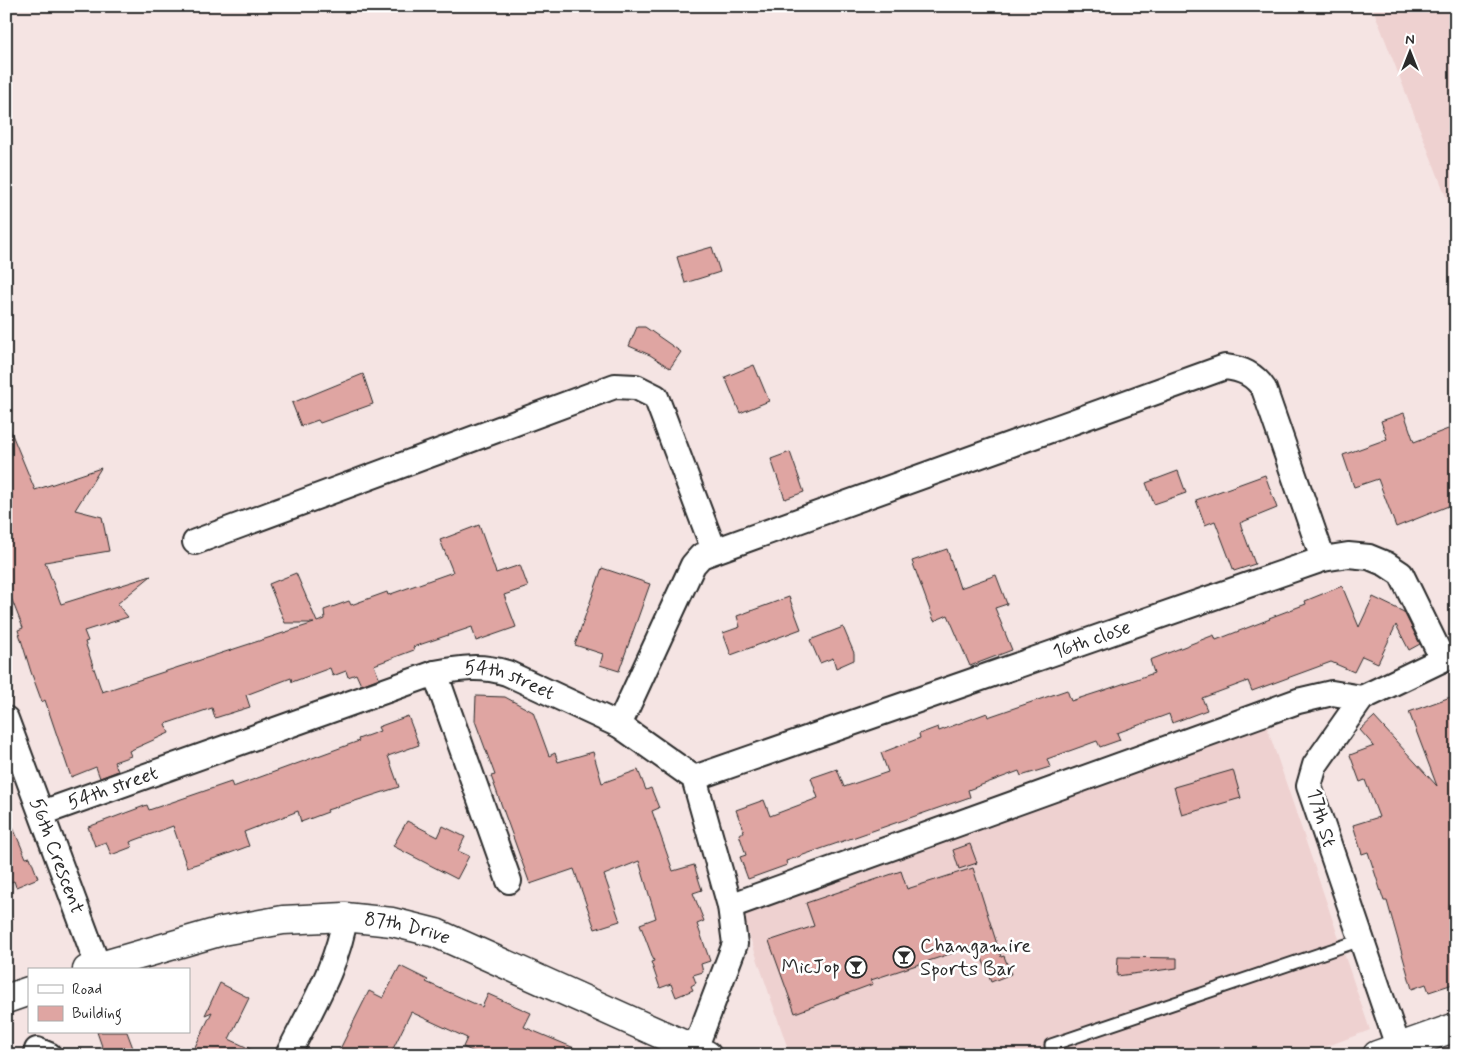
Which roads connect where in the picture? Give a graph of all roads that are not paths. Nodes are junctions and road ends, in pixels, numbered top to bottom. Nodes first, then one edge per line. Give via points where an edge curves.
1 (195, 542) dead end
2 (714, 550) junction
3 (1323, 559) junction
4 (1449, 655) edge
5 (435, 672) junction
6 (1362, 698) junction
7 (6, 719) edge
8 (619, 725) junction
9 (694, 778) junction
10 (42, 813) junction
11 (509, 881) dead end
12 (730, 906) junction
13 (345, 917) junction
14 (1361, 940) junction
15 (92, 968) edge
16 (28, 991) edge
17 (6, 1000) edge
18 (1456, 1027) edge
19 (701, 1052) edge
20 (1392, 1052) edge
21 (288, 1055) edge
22 (1052, 1055) edge

1 - 2 street via 615,386 636,387 656,397
2 - 3 street via 1224,367 1251,374 1264,389
2 - 8 street via 701,556 693,565
3 - 4 street, 16th close via 1348,555 1369,557 1401,574
3 - 9 street, 16th close
4 - 6 street, 17th St
5 - 8 street, 54th street via 472,666 491,668
5 - 10 street, 54th street
5 - 11 street
6 - 12 street via 1332,693 1298,701
6 - 14 street, 17th St via 1315,765 1309,786
7 - 10 street, 56th Crescent
8 - 9 street, 54th street
9 - 12 street
10 - 15 street, 56th Crescent
12 - 19 street via 735,944
13 - 15 street, 87th Drive via 284,920 222,931
13 - 19 street, 87th Drive via 392,922 436,934
13 - 21 street via 342,941 332,968
14 - 20 street, 17th St
14 - 22 lane via 1051,1045
16 - 17 street
18 - 20 street

